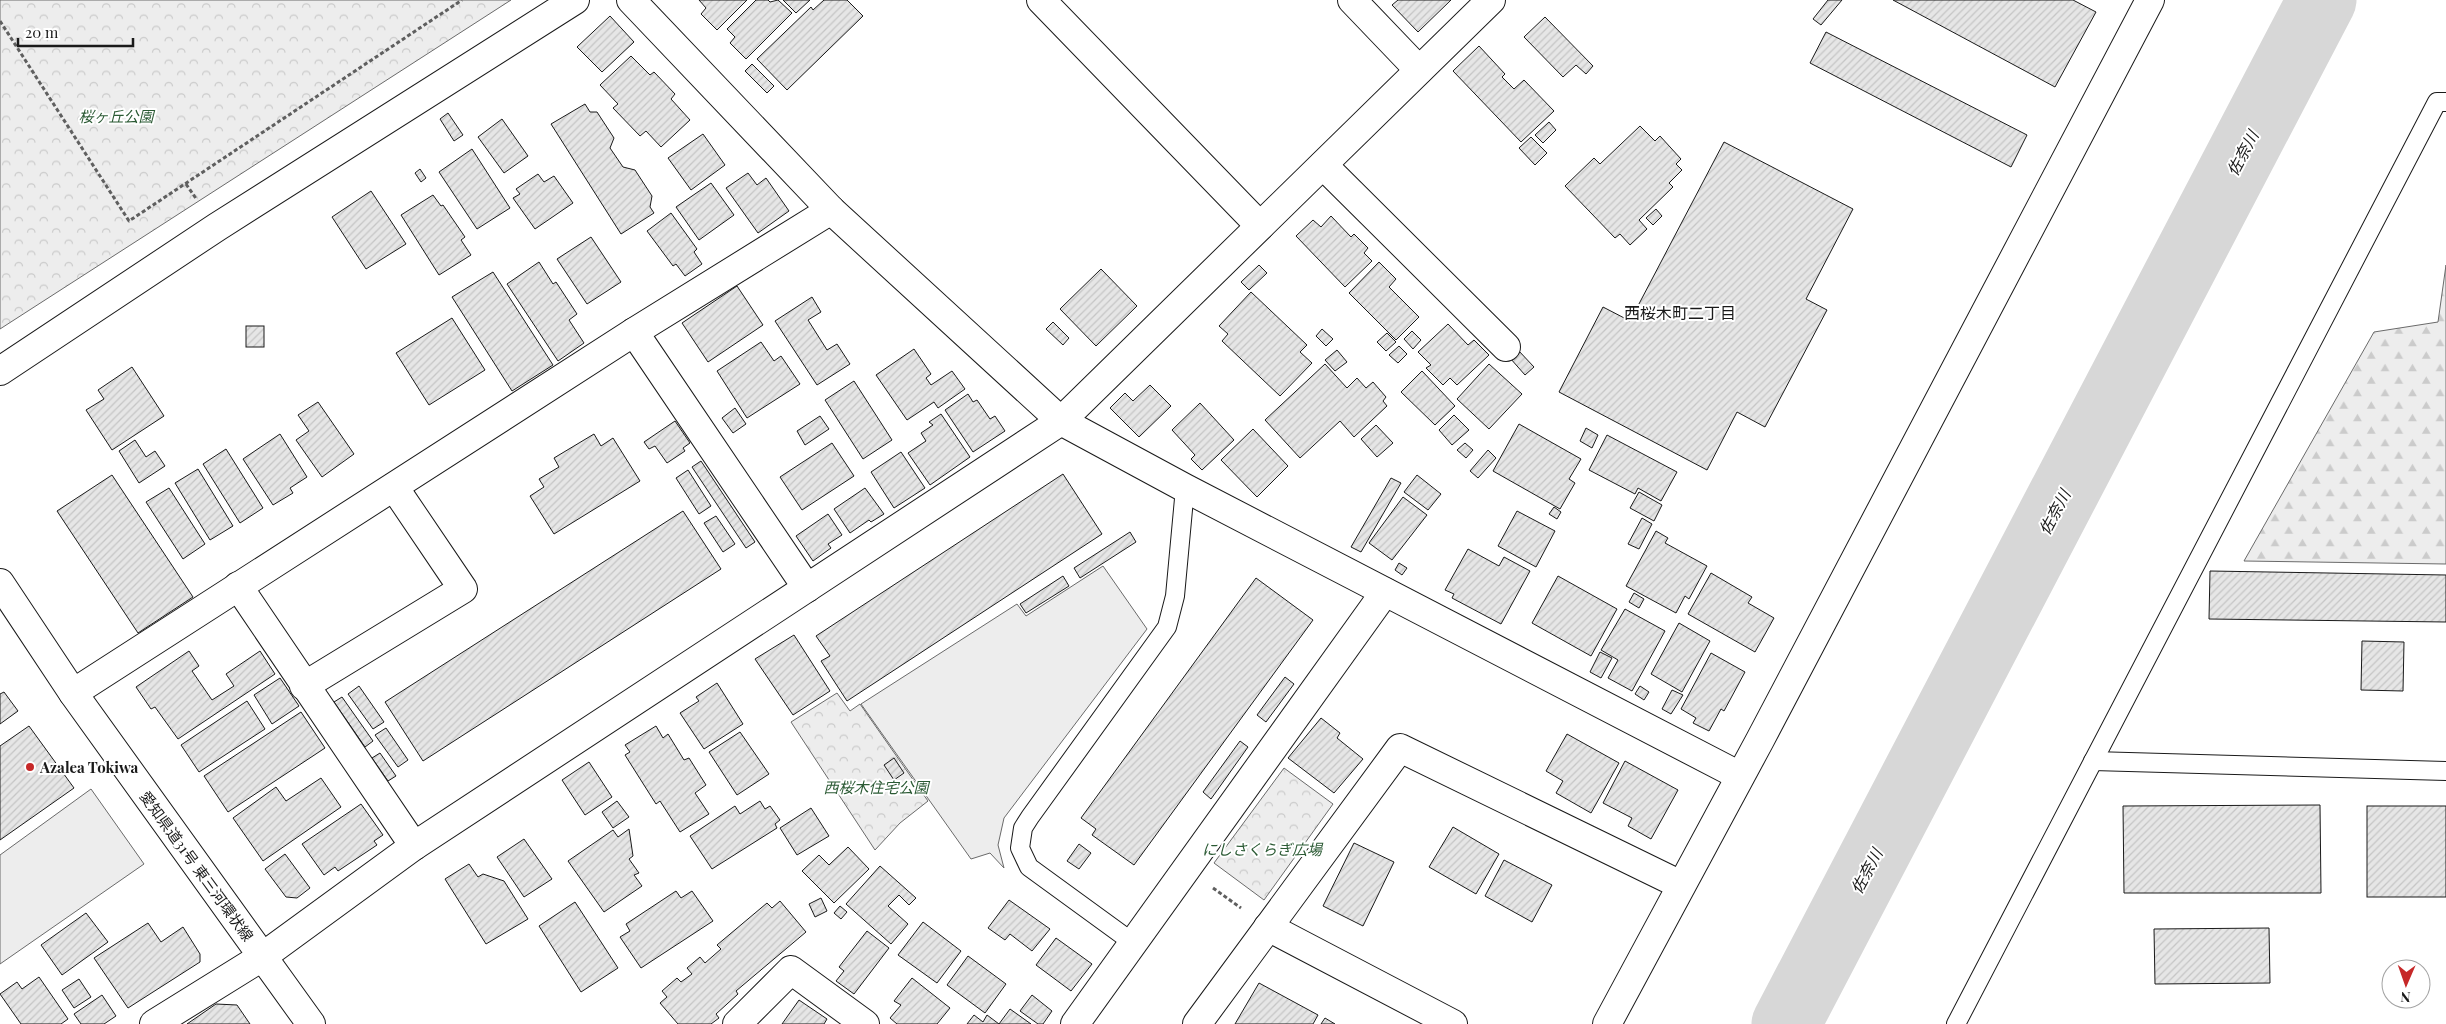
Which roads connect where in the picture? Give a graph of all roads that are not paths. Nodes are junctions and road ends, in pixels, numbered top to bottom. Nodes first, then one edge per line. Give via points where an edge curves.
1 (575, 0) edge
2 (631, 0) edge
3 (1041, 0) edge
4 (1352, 0) edge
5 (1491, 0) edge
6 (2150, 0) edge
7 (1420, 70) junction
8 (2446, 102) edge
9 (1323, 165) junction
10 (831, 210) junction
11 (1260, 226) junction
12 (634, 332) junction
13 (1506, 347) dead end
14 (0, 371) edge
15 (1062, 421) junction
16 (394, 487) junction
17 (1185, 488) junction
18 (0, 583) edge
19 (238, 586) junction
20 (807, 588) junction
21 (1385, 592) junction
22 (304, 686) junction
23 (73, 693) junction
24 (2093, 761) junction
25 (2446, 770) edge
26 (1740, 776) junction
27 (414, 846) junction
28 (1681, 885) junction
29 (1268, 927) junction
30 (1132, 942) junction
31 (262, 957) junction
32 (154, 1024) edge
33 (311, 1024) edge
34 (737, 1024) edge
35 (865, 1024) edge
36 (1075, 1024) edge
37 (1197, 1024) edge
38 (1454, 1024) edge
39 (1607, 1024) edge
40 (1956, 1024) edge

1 - 14 street via 217,227
2 - 10 street
3 - 11 street
4 - 7 street
5 - 7 street
6 - 26 street
7 - 9 street
8 - 24 lane via 2437,102
9 - 11 street
9 - 13 street
10 - 12 street
10 - 15 street
11 - 15 street
12 - 16 street
12 - 20 street
15 - 17 street
15 - 20 street
16 - 19 street
16 - 22 street via 463,589
17 - 21 street
17 - 30 lane via 1175,596 1167,627 1030,817 1020,837 1020,848 1029,867
18 - 23 street, 愛知県道31号 東三河環状線
19 - 22 street
19 - 23 street
20 - 27 street
21 - 26 street
21 - 30 street
22 - 27 street
23 - 31 street, 愛知県道31号 東三河環状線
24 - 25 lane
24 - 40 lane
26 - 28 street
27 - 31 street
28 - 29 street via 1400,748
28 - 39 street
29 - 37 street
29 - 38 street
30 - 36 street
31 - 32 street
31 - 33 street, 愛知県道31号 東三河環状線
34 - 35 street via 791,970

